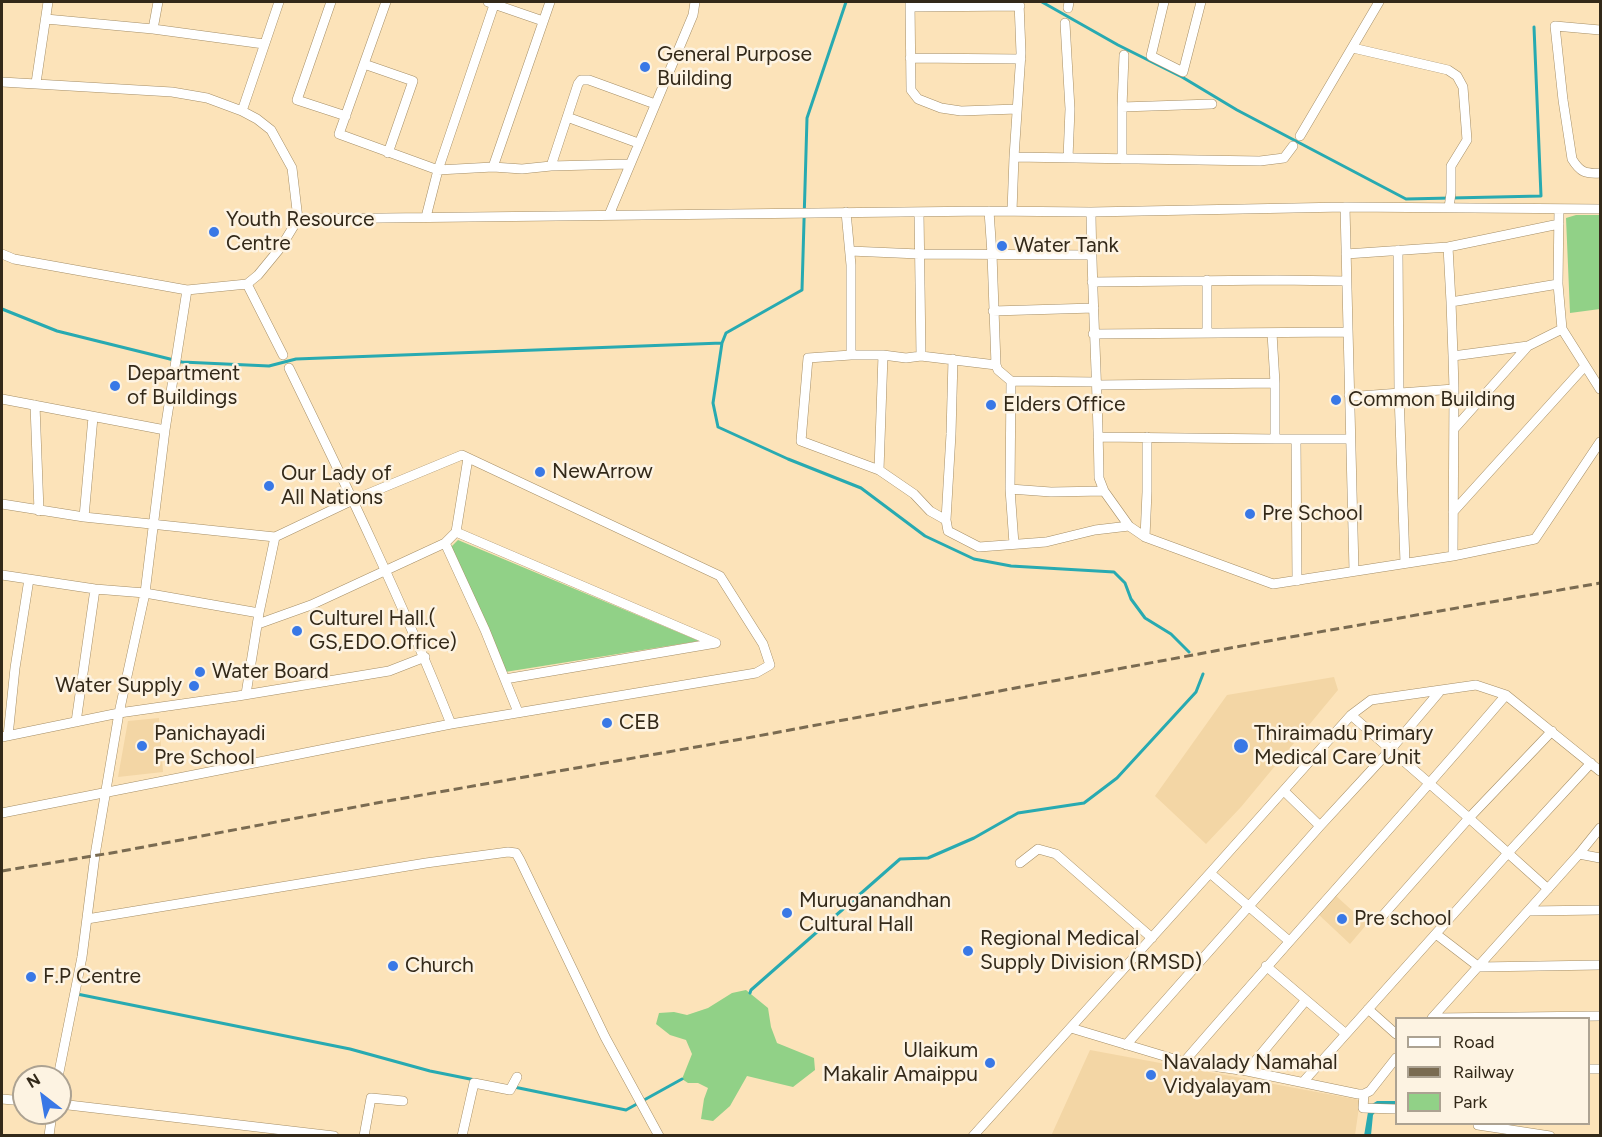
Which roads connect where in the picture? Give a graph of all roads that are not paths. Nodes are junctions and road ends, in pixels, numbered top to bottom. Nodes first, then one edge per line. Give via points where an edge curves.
1 (48, 2) edge
2 (158, 2) edge
3 (279, 2) edge
4 (331, 2) edge
5 (386, 2) edge
6 (492, 2) edge
7 (550, 2) edge
8 (694, 2) edge
9 (1164, 2) edge
10 (1201, 2) edge
11 (1379, 2) edge
12 (910, 4) edge
13 (1020, 4) edge
14 (46, 19) junction
15 (543, 21) junction
16 (1065, 23) dead end
17 (153, 28) junction
18 (1600, 30) edge
19 (264, 44) junction
20 (1353, 48) junction
21 (1124, 55) dead end
22 (910, 58) junction
23 (1021, 59) junction
24 (364, 64) junction
25 (2, 82) edge
26 (36, 83) junction
27 (655, 104) junction
28 (1212, 104) dead end
29 (1122, 107) junction
30 (1017, 109) junction
31 (242, 111) junction
32 (346, 116) junction
33 (567, 117) junction
34 (1300, 136) dead end
35 (638, 143) junction
36 (1293, 146) dead end
37 (388, 153) junction
38 (1014, 157) junction
39 (1068, 158) junction
40 (1122, 159) junction
41 (629, 164) junction
42 (551, 166) junction
43 (493, 167) junction
44 (438, 170) junction
45 (1600, 173) edge
46 (1450, 201) junction
47 (1345, 207) junction
48 (1559, 209) junction
49 (1600, 209) edge
50 (989, 211) junction
51 (1012, 211) junction
52 (846, 212) junction
53 (919, 212) junction
54 (1091, 212) junction
55 (609, 215) junction
56 (426, 217) junction
57 (298, 219) junction
58 (1558, 224) junction
59 (1448, 247) junction
60 (1398, 250) junction
61 (850, 251) junction
62 (2, 254) edge
63 (919, 254) junction
64 (992, 254) junction
65 (1346, 254) junction
66 (1092, 255) junction
67 (1207, 280) junction
68 (1346, 281) junction
69 (1092, 282) junction
70 (247, 284) junction
71 (1558, 284) junction
72 (187, 290) junction
73 (1451, 302) junction
74 (1094, 308) junction
75 (993, 312) junction
76 (1562, 329) junction
77 (1348, 332) junction
78 (1207, 333) junction
79 (1272, 333) junction
80 (1094, 334) junction
81 (1528, 346) junction
82 (283, 355) dead end
83 (851, 355) junction
84 (883, 355) junction
85 (921, 356) junction
86 (1453, 356) junction
87 (953, 359) junction
88 (996, 365) junction
89 (1585, 366) junction
90 (290, 368) dead end
91 (1011, 381) junction
92 (1275, 382) junction
93 (1096, 384) junction
94 (1454, 389) junction
95 (1600, 389) edge
96 (1399, 393) junction
97 (1349, 395) junction
98 (2, 399) edge
99 (35, 405) junction
100 (93, 417) junction
101 (1454, 429) junction
102 (165, 430) junction
103 (1098, 437) junction
104 (1147, 437) junction
105 (1275, 439) junction
106 (1296, 439) junction
107 (1350, 439) junction
108 (1600, 442) edge
109 (468, 458) junction
110 (879, 470) junction
111 (1010, 489) junction
112 (1104, 491) junction
113 (353, 500) junction
114 (2, 504) edge
115 (39, 511) junction
116 (1453, 512) junction
117 (84, 516) junction
118 (946, 520) junction
119 (154, 525) junction
120 (1129, 526) junction
121 (456, 532) junction
122 (275, 537) junction
123 (1145, 537) junction
124 (445, 543) junction
125 (1014, 544) junction
126 (1453, 556) junction
127 (1405, 563) junction
128 (385, 570) junction
129 (1354, 572) junction
130 (2, 575) edge
131 (29, 579) junction
132 (1296, 580) junction
133 (95, 589) junction
134 (145, 593) junction
135 (259, 613) junction
136 (258, 624) junction
137 (425, 657) junction
138 (505, 679) junction
139 (1441, 690) junction
140 (246, 694) junction
141 (1506, 695) junction
142 (518, 712) junction
143 (119, 713) junction
144 (1351, 715) junction
145 (76, 722) junction
146 (451, 724) junction
147 (1552, 731) junction
148 (5, 736) edge
149 (1390, 748) junction
150 (1591, 763) junction
151 (1600, 771) edge
152 (1430, 784) junction
153 (1284, 791) junction
154 (107, 792) junction
155 (2, 813) edge
156 (1469, 818) junction
157 (1320, 826) junction
158 (1600, 828) edge
159 (1508, 853) junction
160 (1580, 854) junction
161 (1600, 858) edge
162 (1020, 863) dead end
163 (1210, 873) junction
164 (1548, 889) junction
165 (1249, 906) junction
166 (1600, 910) edge
167 (1529, 911) junction
168 (87, 919) junction
169 (1378, 921) dead end
170 (1436, 934) junction
171 (1152, 938) junction
172 (1289, 941) junction
173 (1600, 965) edge
174 (1266, 966) junction
175 (1479, 967) junction
176 (1306, 1000) junction
177 (1368, 1009) junction
178 (1600, 1016) edge
179 (1435, 1017) edge
180 (1517, 1017) edge
181 (1071, 1028) junction
182 (1395, 1033) edge
183 (1346, 1034) junction
184 (1126, 1045) junction
185 (1395, 1059) edge
186 (1184, 1062) junction
187 (60, 1065) edge
188 (1386, 1069) junction
189 (1395, 1069) edge
190 (1247, 1071) junction
191 (517, 1077) dead end
192 (1303, 1082) junction
193 (1364, 1094) junction
194 (403, 1101) dead end
195 (72, 1105) edge
196 (1395, 1109) edge
197 (1478, 1125) edge
198 (334, 1136) edge
199 (364, 1136) edge
200 (462, 1136) edge
201 (659, 1136) edge
202 (973, 1136) edge
203 (1550, 1136) edge

1 - 14 street
2 - 17 street
3 - 19 street
4 - 32 street via 297,100
5 - 24 street
6 - 15 street
6 - 44 street
7 - 15 street
8 - 27 street via 693,15
9 - 10 street via 1151,56 1183,72
11 - 20 street
12 - 13 street
12 - 22 street
13 - 23 street
14 - 17 street
14 - 26 street
15 - 43 street
16 - 39 street via 1070,108
17 - 19 street
18 - 45 street via 1555,27 1572,159 1588,174
19 - 31 street
20 - 34 street
20 - 46 street via 1448,70 1457,76 1463,87 1467,141 1451,166
21 - 29 street
22 - 23 street
22 - 30 street via 911,90 918,99 961,111
23 - 30 street
24 - 32 street
24 - 37 street via 413,81
25 - 26 street
26 - 31 street via 172,92 207,98
27 - 33 street via 581,80
27 - 35 street
28 - 29 street
29 - 40 street
30 - 38 street
31 - 57 street via 271,130 292,168
32 - 37 street via 339,134
33 - 35 street
33 - 42 street
35 - 41 street
36 - 40 street via 1284,158 1260,161
37 - 44 street
38 - 39 street
38 - 51 street
39 - 40 street
41 - 42 street
41 - 55 street
42 - 43 street
43 - 44 street
44 - 56 street
46 - 47 street
46 - 48 street
47 - 54 street
47 - 65 street
48 - 49 street
48 - 58 street
50 - 51 street
50 - 53 street
50 - 64 street
51 - 54 street
52 - 53 street
52 - 55 street
52 - 61 street
53 - 63 street
54 - 66 street
55 - 56 street
56 - 57 street
57 - 70 street via 281,247
58 - 59 street
58 - 71 street
59 - 60 street
59 - 73 street
60 - 65 street
60 - 96 street
61 - 63 street
61 - 83 street
62 - 72 street
63 - 64 street
63 - 85 street
64 - 66 street
64 - 75 street
65 - 68 street
66 - 69 street
67 - 68 street
67 - 69 street
67 - 78 street
68 - 77 street
69 - 74 street
70 - 72 street
70 - 82 street
71 - 73 street
71 - 76 street
72 - 102 street
73 - 86 street
74 - 75 street
74 - 80 street
75 - 88 street
76 - 81 street
76 - 89 street
77 - 79 street
77 - 97 street
78 - 79 street
78 - 80 street
79 - 92 street
80 - 93 street
81 - 86 street
81 - 101 street
83 - 84 street
83 - 110 street via 808,358 801,441
84 - 85 street
84 - 110 street
85 - 87 street
86 - 94 street
87 - 88 street
87 - 118 street
88 - 91 street
89 - 95 street
89 - 116 street
90 - 113 street
91 - 93 street
91 - 111 street
92 - 93 street
92 - 105 street
93 - 103 street
94 - 96 street
94 - 101 street
96 - 97 street
96 - 127 street
97 - 107 street
98 - 99 street
99 - 100 street
99 - 115 street
100 - 102 street
100 - 117 street
101 - 116 street
102 - 119 street
103 - 104 street
103 - 112 street via 1099,478
104 - 105 street
104 - 123 street
105 - 106 street
106 - 107 street
106 - 132 street
107 - 129 street
108 - 126 street via 1535,539
109 - 113 street via 462,455
109 - 121 street
109 - 142 street via 720,576 763,644 770,665 756,673
110 - 118 street
111 - 112 street
111 - 125 street
112 - 120 street
113 - 122 street
113 - 128 street
114 - 115 street
115 - 117 street
116 - 126 street
117 - 119 street
118 - 125 street via 948,531 979,547
119 - 122 street
119 - 134 street
120 - 123 street
120 - 125 street
121 - 124 street
121 - 138 street via 716,643
122 - 135 street
123 - 132 street via 1273,584
124 - 128 street
124 - 138 street
126 - 127 street
127 - 129 street
128 - 136 street via 311,605
128 - 137 street
129 - 132 street
130 - 131 street
131 - 133 street
131 - 148 street
133 - 134 street
133 - 145 street
134 - 135 street
134 - 143 street
135 - 136 street
136 - 140 street
137 - 140 street via 389,671
137 - 146 street
138 - 142 street
139 - 141 street via 1476,685
139 - 144 street via 1371,700
139 - 149 street
140 - 143 street
141 - 147 street
141 - 152 street
142 - 146 street
143 - 145 street
143 - 154 street
144 - 149 street
144 - 153 street
145 - 148 street
146 - 154 street
147 - 150 street
147 - 156 street
149 - 152 street
149 - 157 street
150 - 151 street
150 - 159 street
152 - 156 street
152 - 172 street
153 - 157 street
153 - 163 street
154 - 155 street
154 - 168 street
156 - 159 street
156 - 169 street
157 - 165 street
158 - 160 street
159 - 164 street
159 - 170 street
160 - 161 street
160 - 164 street
162 - 171 street via 1038,849 1056,854
163 - 165 street
163 - 171 street
164 - 167 street
165 - 172 street
165 - 184 street
166 - 167 street
167 - 175 street
168 - 187 street
168 - 201 street via 426,862 516,853 605,1037
170 - 175 street
170 - 177 street
171 - 181 street
172 - 174 street
173 - 175 street
174 - 176 street
174 - 186 street
175 - 179 street
176 - 183 street
176 - 190 street
177 - 182 street
177 - 183 street
178 - 180 street
181 - 184 street
181 - 202 street
183 - 192 street
184 - 186 street
185 - 188 street
186 - 190 street
188 - 189 street
188 - 193 street
190 - 192 street
191 - 200 street via 510,1090 474,1083
192 - 193 street
193 - 196 street via 1363,1108
194 - 199 street via 371,1098
195 - 198 street
197 - 203 street

